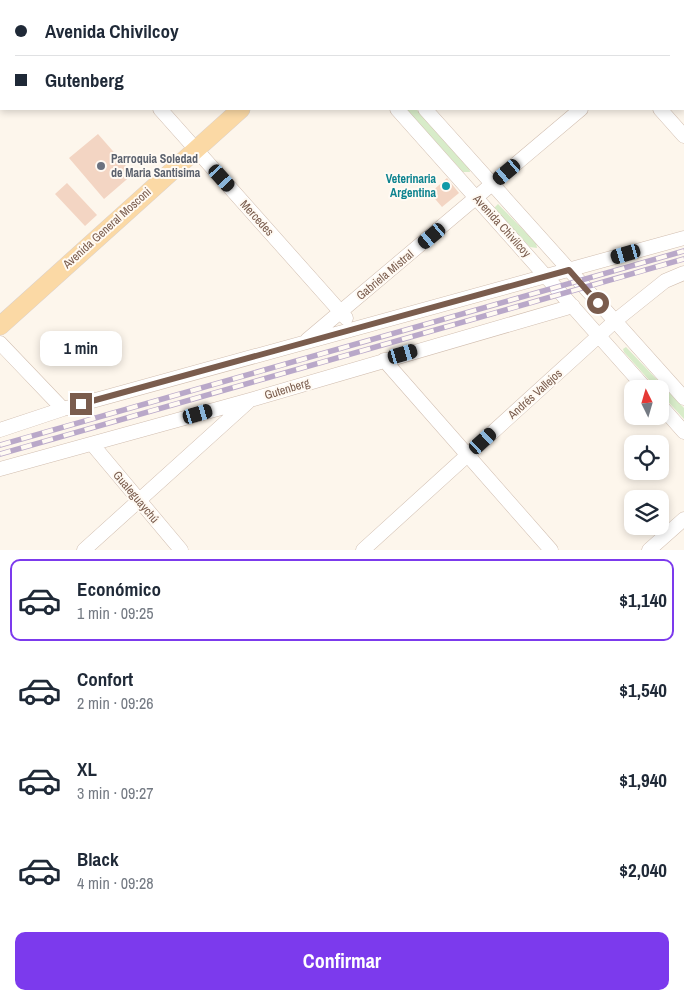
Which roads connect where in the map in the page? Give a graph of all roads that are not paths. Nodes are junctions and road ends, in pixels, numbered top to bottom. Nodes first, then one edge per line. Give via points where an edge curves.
1 (161, 110) edge
2 (240, 110) edge
3 (398, 110) edge
4 (426, 110) edge
5 (580, 110) edge
6 (661, 110) edge
7 (684, 136) edge
8 (195, 148) junction
9 (492, 185) junction
10 (477, 198) junction
11 (684, 238) edge
12 (569, 270) junction
13 (684, 273) edge
14 (547, 277) junction
15 (573, 306) junction
16 (18, 308) junction
17 (341, 312) junction
18 (0, 318) edge
19 (615, 321) junction
20 (0, 326) edge
21 (355, 328) junction
22 (599, 336) junction
23 (0, 341) edge
24 (302, 343) junction
25 (384, 360) junction
26 (638, 380) edge
27 (684, 398) edge
28 (250, 400) junction
29 (63, 409) junction
30 (669, 415) edge
31 (0, 430) edge
32 (684, 432) edge
33 (92, 444) junction
34 (469, 454) junction
35 (0, 469) edge
36 (139, 502) junction
37 (684, 519) edge
38 (84, 550) edge
39 (181, 550) edge
40 (363, 550) edge
41 (551, 550) edge
42 (649, 550) edge

1 - 8 street, Mercedes
2 - 8 main road, Avenida General Mosconi
3 - 10 street, Avenida Chivilcoy
4 - 9 street, Avenida Chivilcoy
5 - 9 street, Gabriela Mistral
6 - 7 street
8 - 16 main road, Avenida General Mosconi
8 - 17 street, Mercedes
9 - 10 street, Gabriela Mistral
9 - 12 street, Avenida Chivilcoy
10 - 14 street, Avenida Chivilcoy
10 - 17 street, Gabriela Mistral
11 - 12 street
12 - 14 street
12 - 19 street, Avenida Chivilcoy
13 - 19 street, Andrés Vallejos via 665,281
14 - 15 street, Avenida Chivilcoy
14 - 21 street
15 - 22 street, Avenida Chivilcoy
15 - 25 street, Gutenberg
16 - 18 street, Avenida General Mosconi
16 - 20 main road, Avenida General Mosconi
16 - 23 street, Avenida General Mosconi
17 - 21 street, Mercedes
17 - 24 street, Gabriela Mistral
19 - 22 street, Andrés Vallejos
19 - 27 street, Avenida Chivilcoy
21 - 24 street
22 - 26 street, Avenida Chivilcoy
22 - 34 street, Andrés Vallejos
23 - 29 street
24 - 29 street
25 - 28 street, Gutenberg
25 - 34 street
28 - 33 street, Gutenberg
28 - 36 street
29 - 31 street
30 - 32 street
33 - 35 street, Gutenberg
33 - 36 street, Gualeguaychú
34 - 40 street, Andrés Vallejos
34 - 41 street
36 - 38 street
36 - 39 street, Gualeguaychú
37 - 42 street

